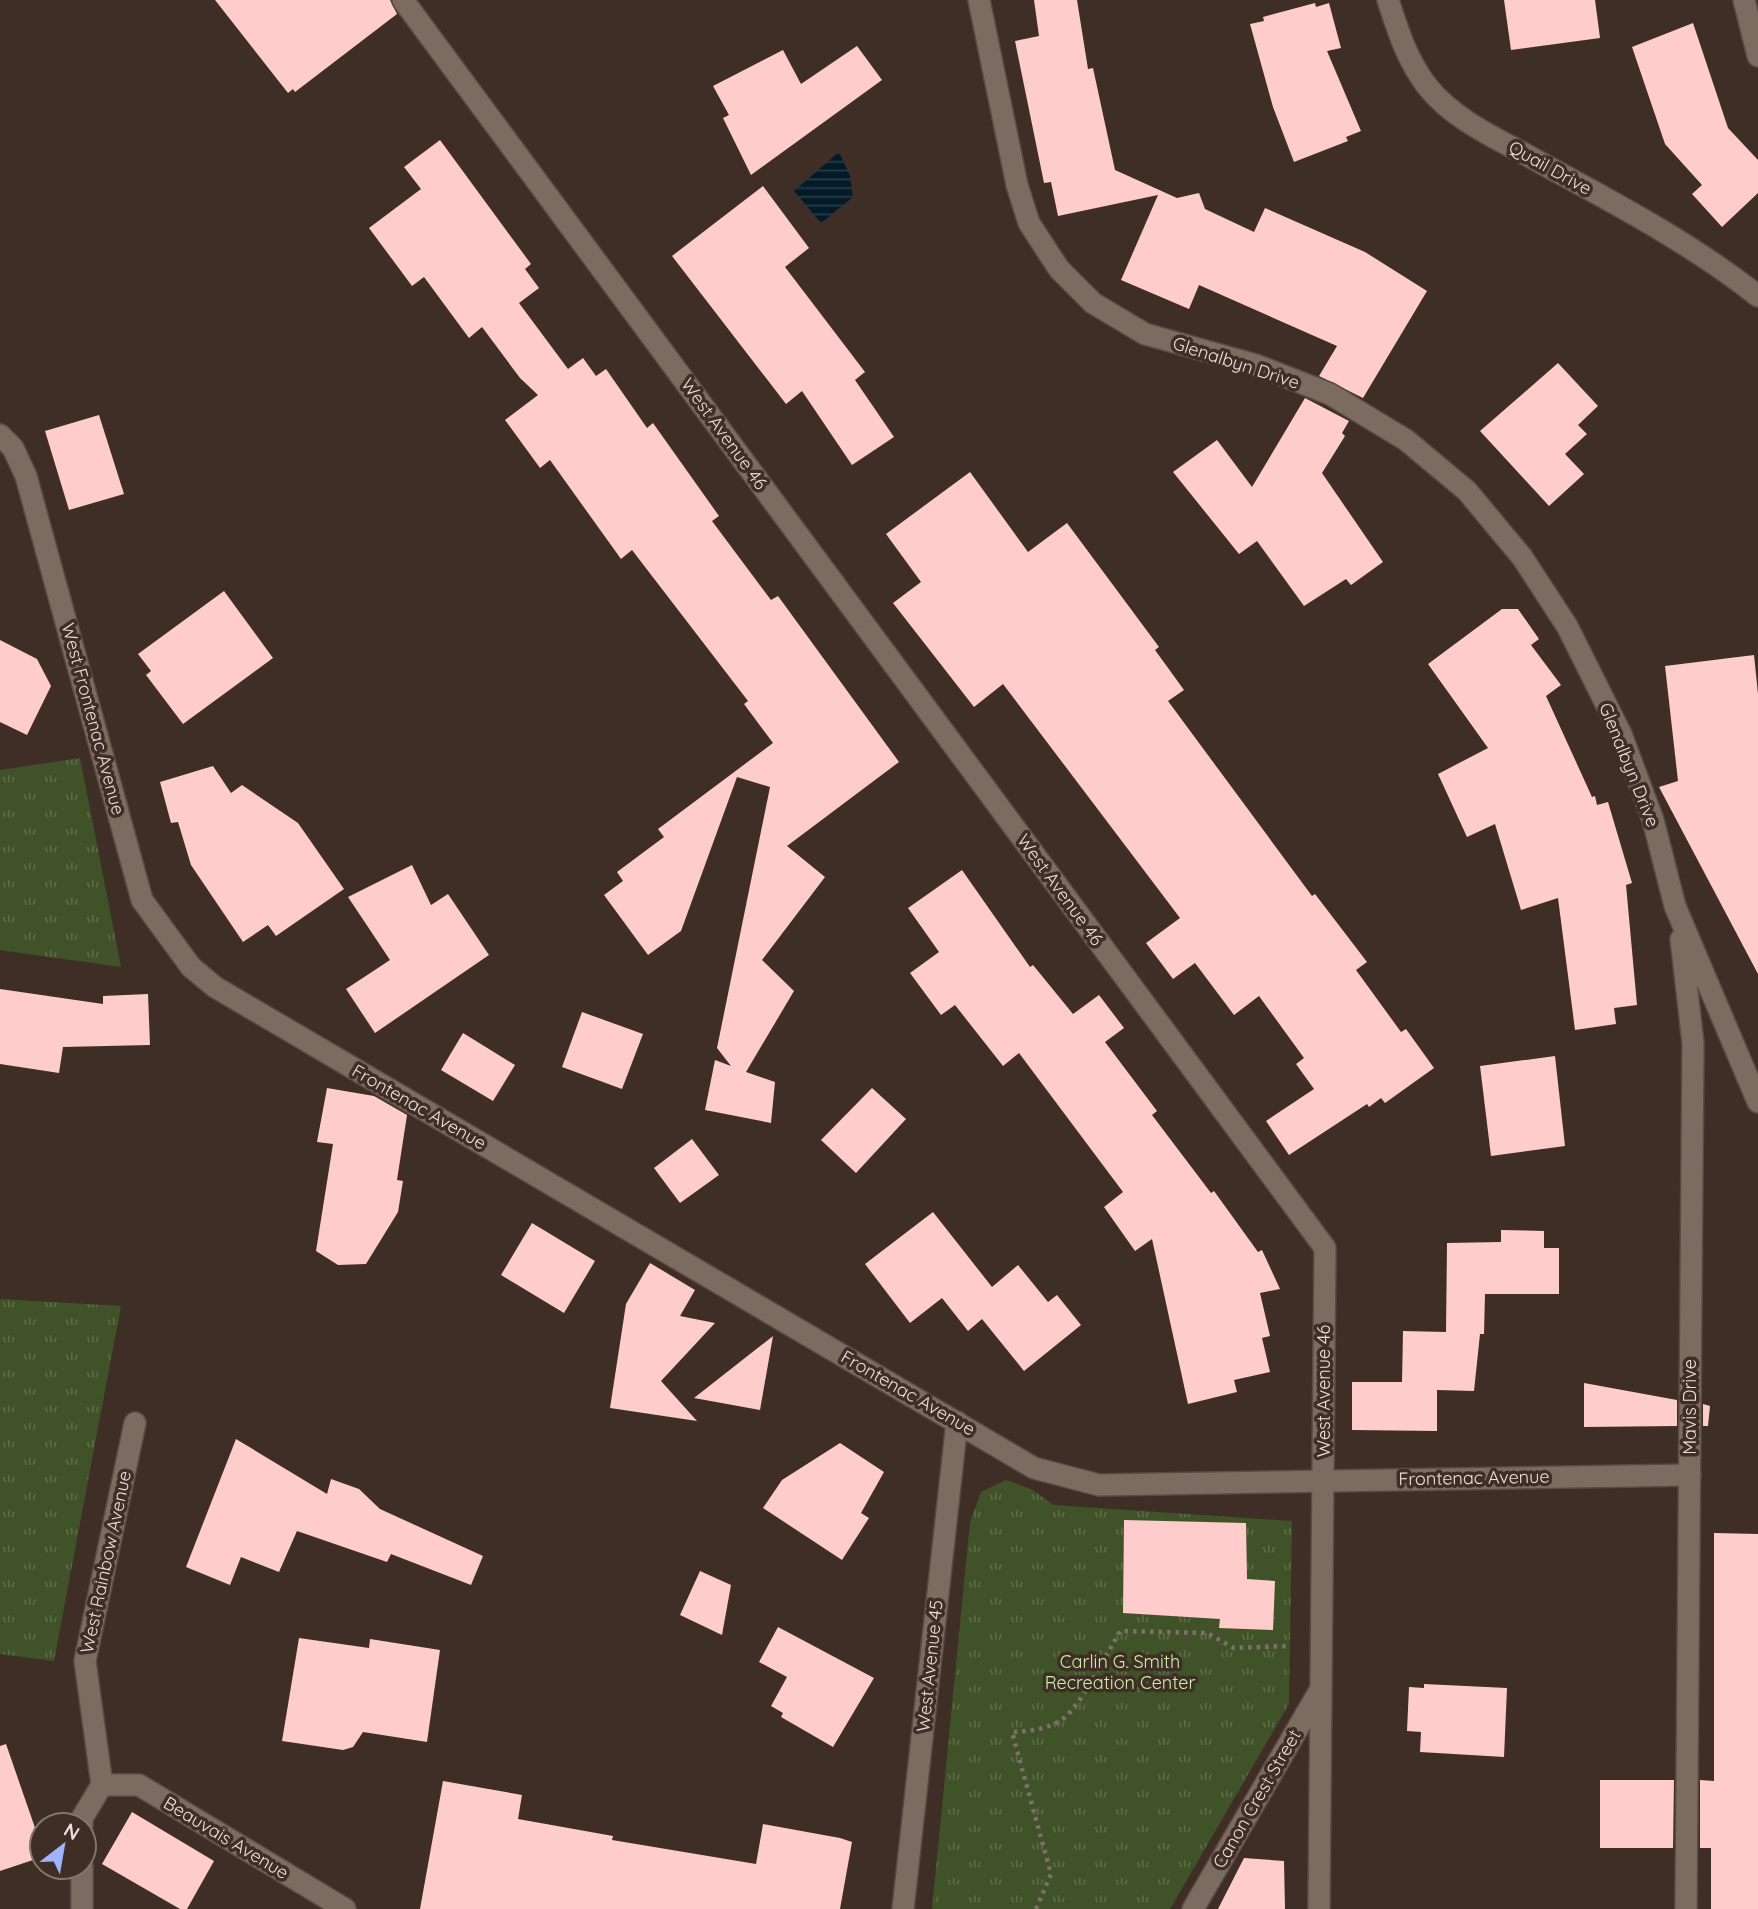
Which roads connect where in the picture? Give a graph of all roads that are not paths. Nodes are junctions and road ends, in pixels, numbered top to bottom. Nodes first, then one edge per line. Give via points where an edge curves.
1 (403, 0) edge
2 (979, 0) edge
3 (1388, 0) edge
4 (1744, 0) edge
5 (1758, 56) edge
6 (1758, 296) edge
7 (0, 435) edge
8 (1675, 906) junction
9 (215, 987) joint
10 (1758, 1102) edge
11 (957, 1422) junction
12 (135, 1423) dead end
13 (1690, 1475) junction
14 (1323, 1479) junction
15 (1321, 1688) junction
16 (102, 1785) junction
17 (86, 1811) edge
18 (82, 1881) edge
19 (82, 1909) edge
20 (345, 1909) edge
21 (903, 1909) edge
22 (1193, 1909) edge
23 (1319, 1909) edge
24 (1686, 1909) edge

1 - 14 street, West Avenue 46 via 1325,1248
2 - 8 street, Glenalbyn Drive via 1017,185 1029,223 1059,269 1093,303 1145,334 1256,365 1330,394 1406,440 1467,491 1522,557 1579,650 1621,734 1653,820
3 - 6 street, Quail Drive via 1402,47 1428,87 1460,117 1694,249
4 - 5 street
7 - 9 street, West Frontenac Avenue via 13,448 26,476 142,900 167,939
8 - 10 street, Glenalbyn Drive
8 - 13 street, Mavis Drive via 1693,1043
9 - 11 street, Frontenac Avenue
11 - 14 street, Frontenac Avenue via 1034,1468 1099,1485
11 - 21 street, West Avenue 45
12 - 16 street, West Rainbow Avenue via 85,1661
13 - 14 street, Frontenac Avenue
13 - 24 street, Mavis Drive
14 - 15 street, West Avenue 46
15 - 22 street, Canon Crest Street
15 - 23 street, West Avenue 46
16 - 17 street
16 - 20 street, Beauvais Avenue via 139,1785
18 - 19 street

